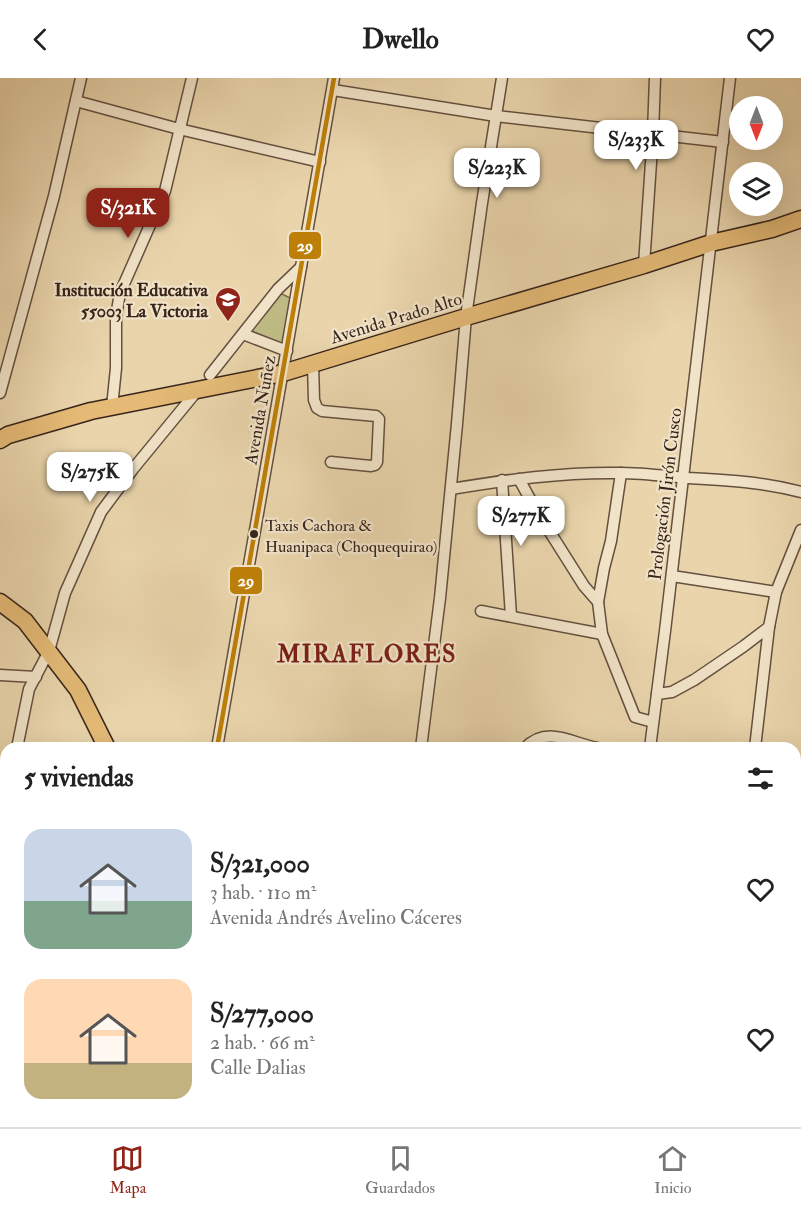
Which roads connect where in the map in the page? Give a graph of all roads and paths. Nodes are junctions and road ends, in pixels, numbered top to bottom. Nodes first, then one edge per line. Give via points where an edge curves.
1 (81, 78) edge
2 (192, 78) edge
3 (334, 78) edge
4 (502, 78) edge
5 (655, 78) edge
6 (730, 78) edge
7 (333, 90) junction
8 (76, 101) junction
9 (496, 116) junction
10 (179, 129) junction
11 (653, 133) junction
12 (723, 142) junction
13 (320, 162) junction
14 (801, 219) edge
15 (711, 243) junction
16 (644, 266) junction
17 (302, 267) junction
18 (466, 317) junction
19 (243, 334) junction
20 (287, 351) junction
21 (313, 364) junction
22 (284, 373) junction
23 (210, 375) dead end
24 (197, 391) junction
25 (0, 393) edge
26 (112, 407) junction
27 (0, 440) edge
28 (331, 462) dead end
29 (621, 473) junction
30 (684, 477) junction
31 (519, 479) junction
32 (502, 480) junction
33 (451, 489) junction
34 (801, 492) edge
35 (801, 530) edge
36 (672, 576) junction
37 (776, 592) junction
38 (0, 602) edge
39 (598, 602) junction
40 (482, 611) dead end
41 (511, 616) junction
42 (769, 627) junction
43 (602, 634) junction
44 (49, 651) junction
45 (0, 675) edge
46 (36, 677) junction
47 (657, 694) junction
48 (653, 722) junction
49 (18, 742) edge
50 (104, 742) edge
51 (218, 742) edge
52 (422, 742) edge
53 (531, 742) edge
54 (570, 742) edge
55 (651, 742) edge
56 (756, 742) edge

1 - 8 street
2 - 10 street
3 - 7 street, Avenida Nuñez
4 - 9 street
5 - 11 street
6 - 12 street, Prologación Jirón Cusco
7 - 9 street
7 - 13 street, Avenida Nuñez
8 - 10 street
8 - 25 street
9 - 11 street
9 - 18 street
10 - 13 street
10 - 26 street via 165,191 120,293
11 - 12 street
11 - 16 street
12 - 15 street, Prologación Jirón Cusco
13 - 17 street, Avenida Nuñez
14 - 15 highway, Avenida Prado Alto
15 - 16 highway, Avenida Prado Alto
15 - 30 street, Prologación Jirón Cusco
16 - 18 highway, Avenida Prado Alto
17 - 19 street via 278,289
17 - 20 street, Avenida Nuñez
18 - 21 highway, Avenida Prado Alto
18 - 33 street
19 - 20 street
19 - 23 street
20 - 22 street, Avenida Nuñez
21 - 22 highway, Avenida Prado Alto
21 - 28 street via 317,408 379,419 375,465
22 - 24 highway, Avenida Prado Alto
22 - 51 street, Avenida Nuñez
24 - 26 highway, Avenida Prado Alto
24 - 44 street via 101,512 65,593
26 - 27 highway, Avenida Prado Alto
29 - 30 street
29 - 31 street
29 - 39 street
30 - 34 street via 756,483
30 - 36 street, Prologación Jirón Cusco
31 - 32 street
31 - 39 street
32 - 33 street
32 - 41 street
33 - 52 street
35 - 37 street
36 - 37 street
36 - 47 street, Prologación Jirón Cusco
37 - 42 street
38 - 44 highway via 25,621
39 - 43 street
40 - 41 street
41 - 43 street
42 - 47 street via 694,680 672,692
42 - 56 street
43 - 48 street via 635,717
44 - 46 street
44 - 50 highway via 78,690
45 - 46 street
46 - 49 street via 29,689
47 - 48 street, Prologación Jirón Cusco
48 - 55 street, Prologación Jirón Cusco
53 - 54 street via 544,736

